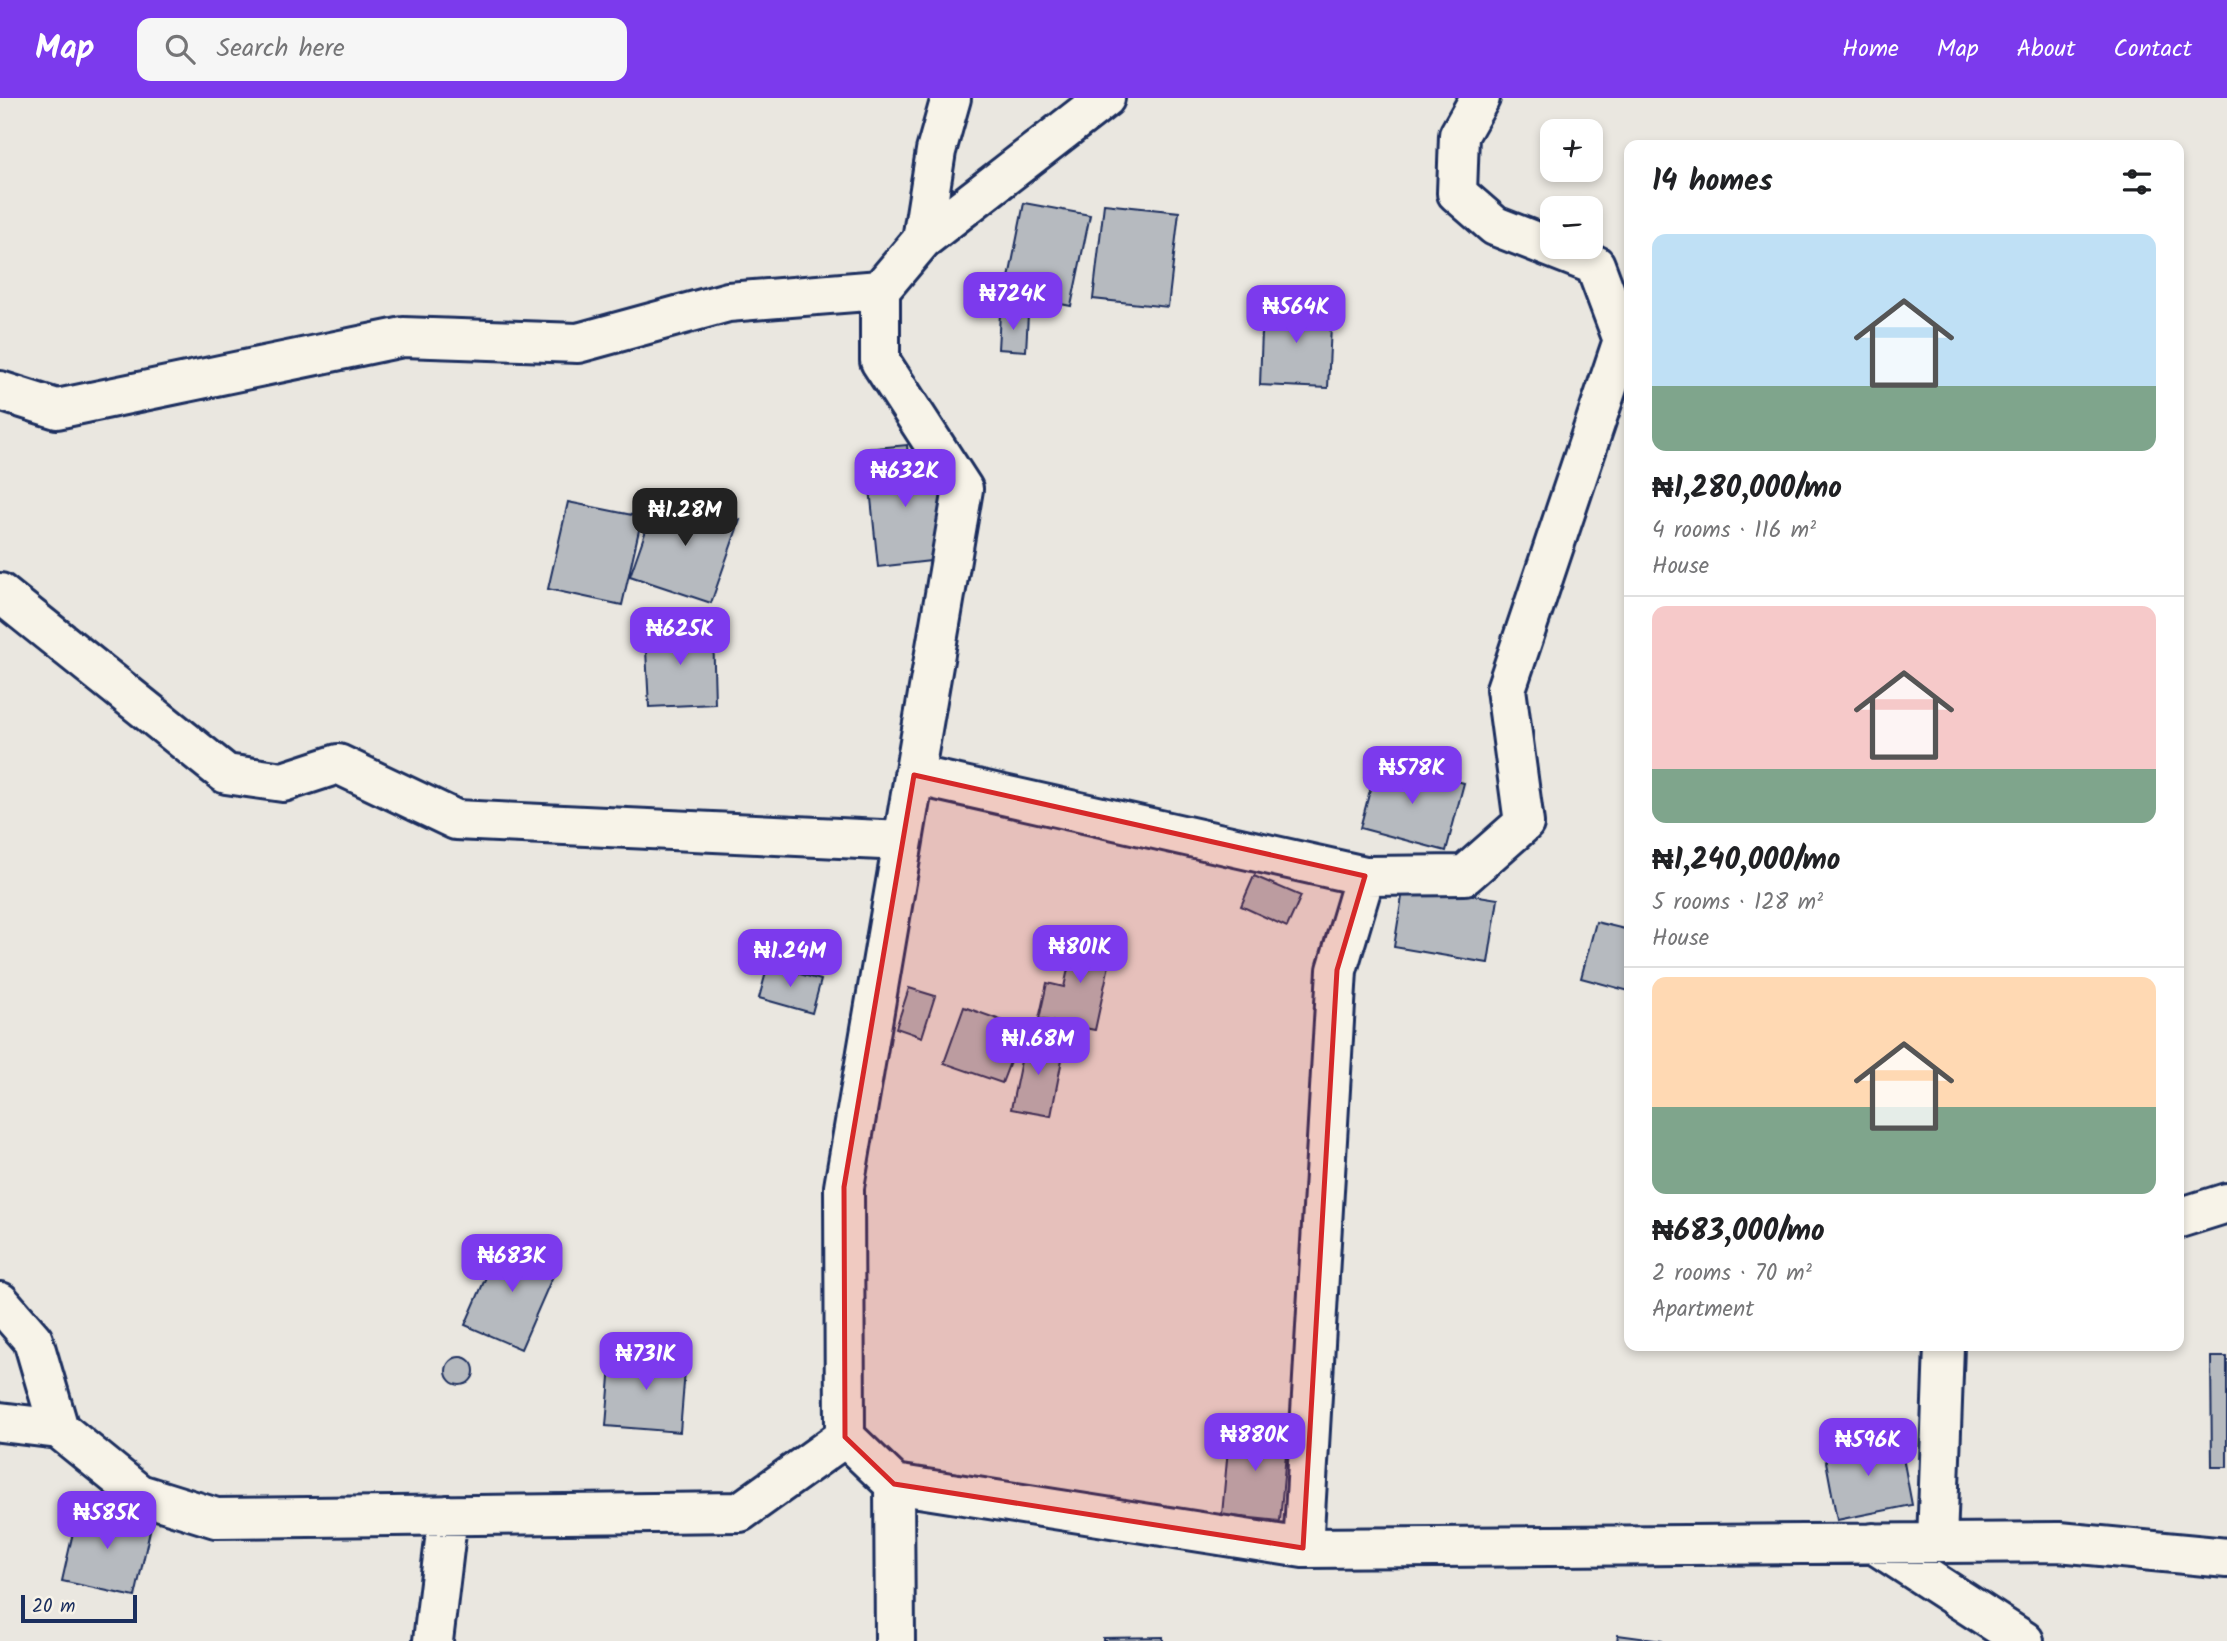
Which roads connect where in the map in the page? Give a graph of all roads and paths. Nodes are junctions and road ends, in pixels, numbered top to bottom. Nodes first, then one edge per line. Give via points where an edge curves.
1 (951, 98) edge
2 (1105, 98) edge
3 (1480, 98) edge
4 (922, 240) junction
5 (880, 290) junction
6 (0, 391) edge
7 (0, 593) edge
8 (914, 775) junction
9 (903, 841) junction
10 (1365, 876) junction
11 (2227, 1203) edge
12 (2184, 1216) edge
13 (0, 1302) edge
14 (1944, 1351) edge
15 (0, 1422) edge
16 (59, 1429) junction
17 (845, 1437) junction
18 (894, 1484) junction
19 (448, 1515) junction
20 (1937, 1542) junction
21 (1873, 1543) junction
22 (1303, 1548) junction
23 (2227, 1558) edge
24 (433, 1641) edge
25 (895, 1641) edge
26 (2024, 1641) edge

1 - 4 street via 936,151
2 - 4 street
3 - 10 street via 1459,135 1457,193 1495,226 1595,265 1623,340 1506,689 1524,823 1465,875
4 - 5 street
5 - 6 street via 728,302 578,343 403,337 57,409
5 - 8 street via 880,361 963,489
7 - 9 street via 226,774 283,782 338,764 456,820
8 - 9 street
8 - 10 street
9 - 17 street via 844,1187
10 - 22 street via 1337,970
11 - 12 street
13 - 16 street via 33,1340
14 - 20 street
15 - 16 street
16 - 19 street via 139,1494 216,1518
17 - 18 street
17 - 19 street via 740,1512
18 - 22 street
18 - 25 street
19 - 24 street
20 - 21 street
20 - 23 street via 2059,1542
21 - 22 street
21 - 26 street

